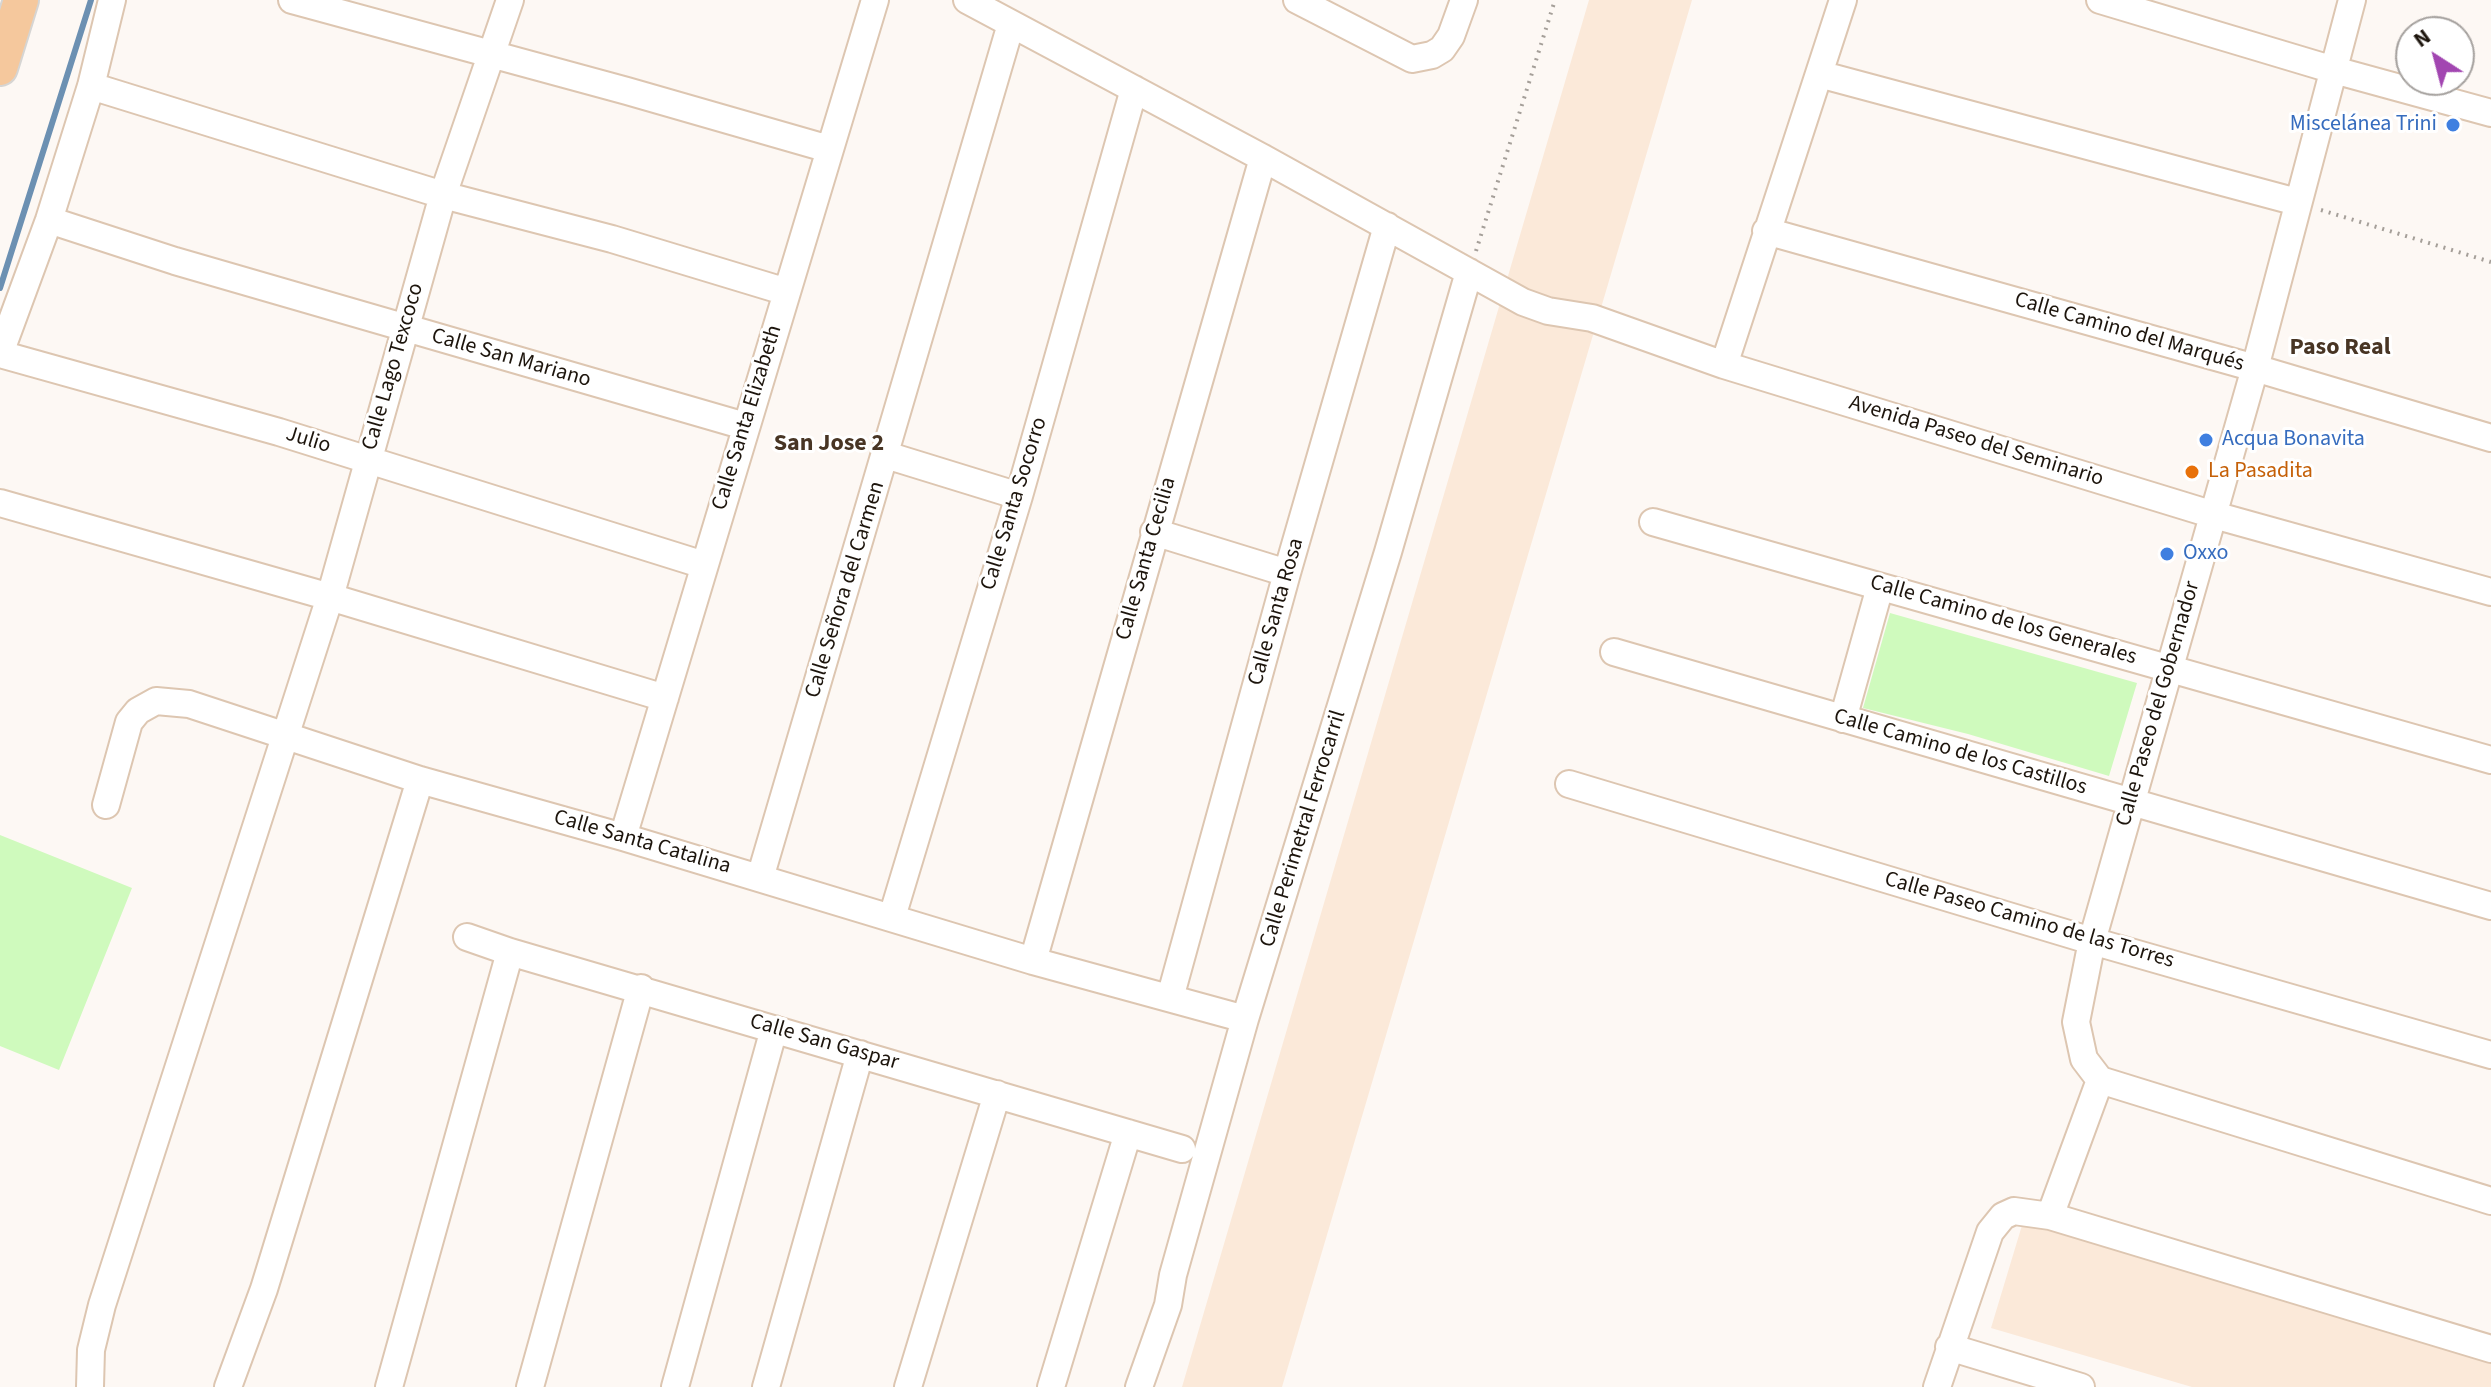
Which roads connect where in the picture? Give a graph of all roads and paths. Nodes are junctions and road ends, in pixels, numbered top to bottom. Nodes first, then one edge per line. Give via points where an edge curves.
1 (21, 0) edge
2 (112, 0) edge
3 (292, 0) edge
4 (510, 0) edge
5 (875, 0) edge
6 (967, 0) edge
7 (1297, 0) edge
8 (1464, 0) edge
9 (1555, 0) edge
10 (1843, 0) edge
11 (2100, 0) edge
12 (2352, 0) edge
13 (1011, 24) junction
14 (491, 56) junction
15 (0, 68) edge
16 (2334, 70) junction
17 (1819, 74) junction
18 (91, 86) junction
19 (1134, 89) junction
20 (2491, 113) edge
21 (829, 149) junction
22 (1263, 158) junction
23 (443, 195) junction
24 (2297, 202) junction
25 (49, 220) junction
26 (1387, 226) junction
27 (1766, 231) junction
28 (2491, 262) edge
29 (1469, 272) junction
30 (787, 292) junction
31 (405, 329) junction
32 (0, 353) edge
33 (1724, 365) junction
34 (2255, 368) junction
35 (745, 426) junction
36 (2491, 438) edge
37 (886, 455) junction
38 (368, 459) junction
39 (1019, 496) junction
40 (0, 503) edge
41 (2214, 515) junction
42 (1653, 522) dead end
43 (1154, 532) junction
44 (704, 565) junction
45 (1287, 573) junction
46 (1880, 587) junction
47 (2491, 592) edge
48 (330, 597) junction
49 (1614, 652) dead end
50 (2168, 668) junction
51 (665, 698) junction
52 (1843, 719) junction
53 (285, 736) junction
54 (2491, 760) edge
55 (420, 780) junction
56 (1569, 784) dead end
57 (2130, 802) junction
58 (106, 805) dead end
59 (623, 837) junction
60 (760, 878) junction
61 (2491, 906) edge
62 (892, 917) junction
63 (467, 937) dead end
64 (2092, 941) junction
65 (510, 952) junction
66 (1033, 961) junction
67 (641, 988) junction
68 (1170, 998) junction
69 (1245, 1019) junction
70 (774, 1029) junction
71 (860, 1054) junction
72 (2491, 1055) edge
73 (2100, 1080) junction
74 (997, 1094) junction
75 (1128, 1133) junction
76 (1182, 1149) dead end
77 (2491, 1201) edge
78 (2050, 1216) junction
79 (1949, 1347) junction
80 (2491, 1349) edge
81 (90, 1387) edge
82 (228, 1387) edge
83 (389, 1387) edge
84 (530, 1387) edge
85 (675, 1387) edge
86 (766, 1387) edge
87 (908, 1387) edge
88 (1051, 1387) edge
89 (1139, 1387) edge
90 (1937, 1387) edge
91 (2081, 1387) edge

1 - 15 main road
2 - 18 street
3 - 14 street
4 - 14 street, Calle Lago Texcoco
5 - 21 street, Calle Santa Elizabeth
6 - 13 street, Avenida Paseo del Seminario
7 - 8 street via 1412,59 1442,49
9 - 29 path
10 - 17 street
11 - 16 street
12 - 16 street, Calle Paseo del Gobernador
13 - 19 street, Avenida Paseo del Seminario
13 - 37 street, Calle Señora del Carmen
14 - 21 street
14 - 23 street, Calle Lago Texcoco
16 - 20 street
16 - 24 street, Calle Paseo del Gobernador
17 - 24 street
17 - 27 street
18 - 23 street
18 - 25 street
19 - 22 street, Avenida Paseo del Seminario
19 - 39 street, Calle Santa Socorro
21 - 30 street, Calle Santa Elizabeth
22 - 26 street, Avenida Paseo del Seminario
22 - 43 street, Calle Santa Cecilia
23 - 30 street
23 - 31 street, Calle Lago Texcoco
24 - 28 path
24 - 34 street, Calle Paseo del Gobernador
25 - 31 street, Calle San Mariano
25 - 32 street
26 - 29 street, Avenida Paseo del Seminario
26 - 45 street, Calle Santa Rosa
27 - 33 street
27 - 34 street, Calle Camino del Marqués
29 - 33 street, Avenida Paseo del Seminario via 1523,302 1592,318
29 - 69 street, Calle Perimetral Ferrocarril
30 - 35 street, Calle Santa Elizabeth
31 - 35 street, Calle San Mariano
31 - 38 street, Calle Lago Texcoco
32 - 38 street, Julio
33 - 41 street, Avenida Paseo del Seminario
34 - 36 street, Calle Camino del Marqués
34 - 41 street, Calle Paseo del Gobernador
35 - 44 street, Calle Santa Elizabeth
37 - 39 street
37 - 60 street, Calle Señora del Carmen
38 - 44 street, Julio
38 - 48 street, Calle Lago Texcoco
39 - 62 street, Calle Santa Socorro
40 - 48 street
41 - 47 street, Avenida Paseo del Seminario
41 - 50 street, Calle Paseo del Gobernador
42 - 46 street, Calle Camino de los Generales
43 - 45 street
43 - 66 street, Calle Santa Cecilia
44 - 51 street, Calle Santa Elizabeth
45 - 68 street, Calle Santa Rosa
46 - 50 street, Calle Camino de los Generales
46 - 52 street
48 - 51 street
48 - 53 street, Calle Lago Texcoco
49 - 52 street, Calle Camino de los Castillos
50 - 54 street, Calle Camino de los Generales
50 - 57 street, Calle Paseo del Gobernador
51 - 59 street, Calle Santa Elizabeth
52 - 57 street, Calle Camino de los Castillos
53 - 55 street, Calle Santa Catalina
53 - 58 street, Calle Santa Catalina via 189,704 156,701 129,722
53 - 81 street, Calle Lago Texcoco via 102,1305 91,1350
55 - 59 street, Calle Santa Catalina
55 - 82 street via 264,1289
56 - 64 street, Calle Paseo Camino de las Torres
57 - 61 street, Calle Camino de los Castillos
57 - 64 street, Calle Paseo del Gobernador
59 - 60 street, Calle Santa Catalina
60 - 62 street, Calle Santa Catalina
62 - 66 street, Calle Santa Catalina
63 - 65 street, Calle San Gaspar
64 - 72 street, Calle Paseo Camino de las Torres
64 - 73 street, Calle Paseo del Gobernador via 2076,1022 2084,1059
65 - 67 street, Calle San Gaspar
65 - 83 street
66 - 68 street, Calle Santa Catalina
67 - 70 street, Calle San Gaspar
67 - 84 street
68 - 69 street, Calle Santa Catalina
69 - 89 street, Calle Perimetral Ferrocarril via 1168,1305
70 - 71 street, Calle San Gaspar
70 - 85 street
71 - 74 street, Calle San Gaspar
71 - 86 street
73 - 77 street
73 - 78 street
74 - 75 street, Calle San Gaspar
74 - 87 street
75 - 76 street, Calle San Gaspar
75 - 88 street
78 - 79 street via 2014,1211 1995,1223
78 - 80 street
79 - 90 street
79 - 91 street

